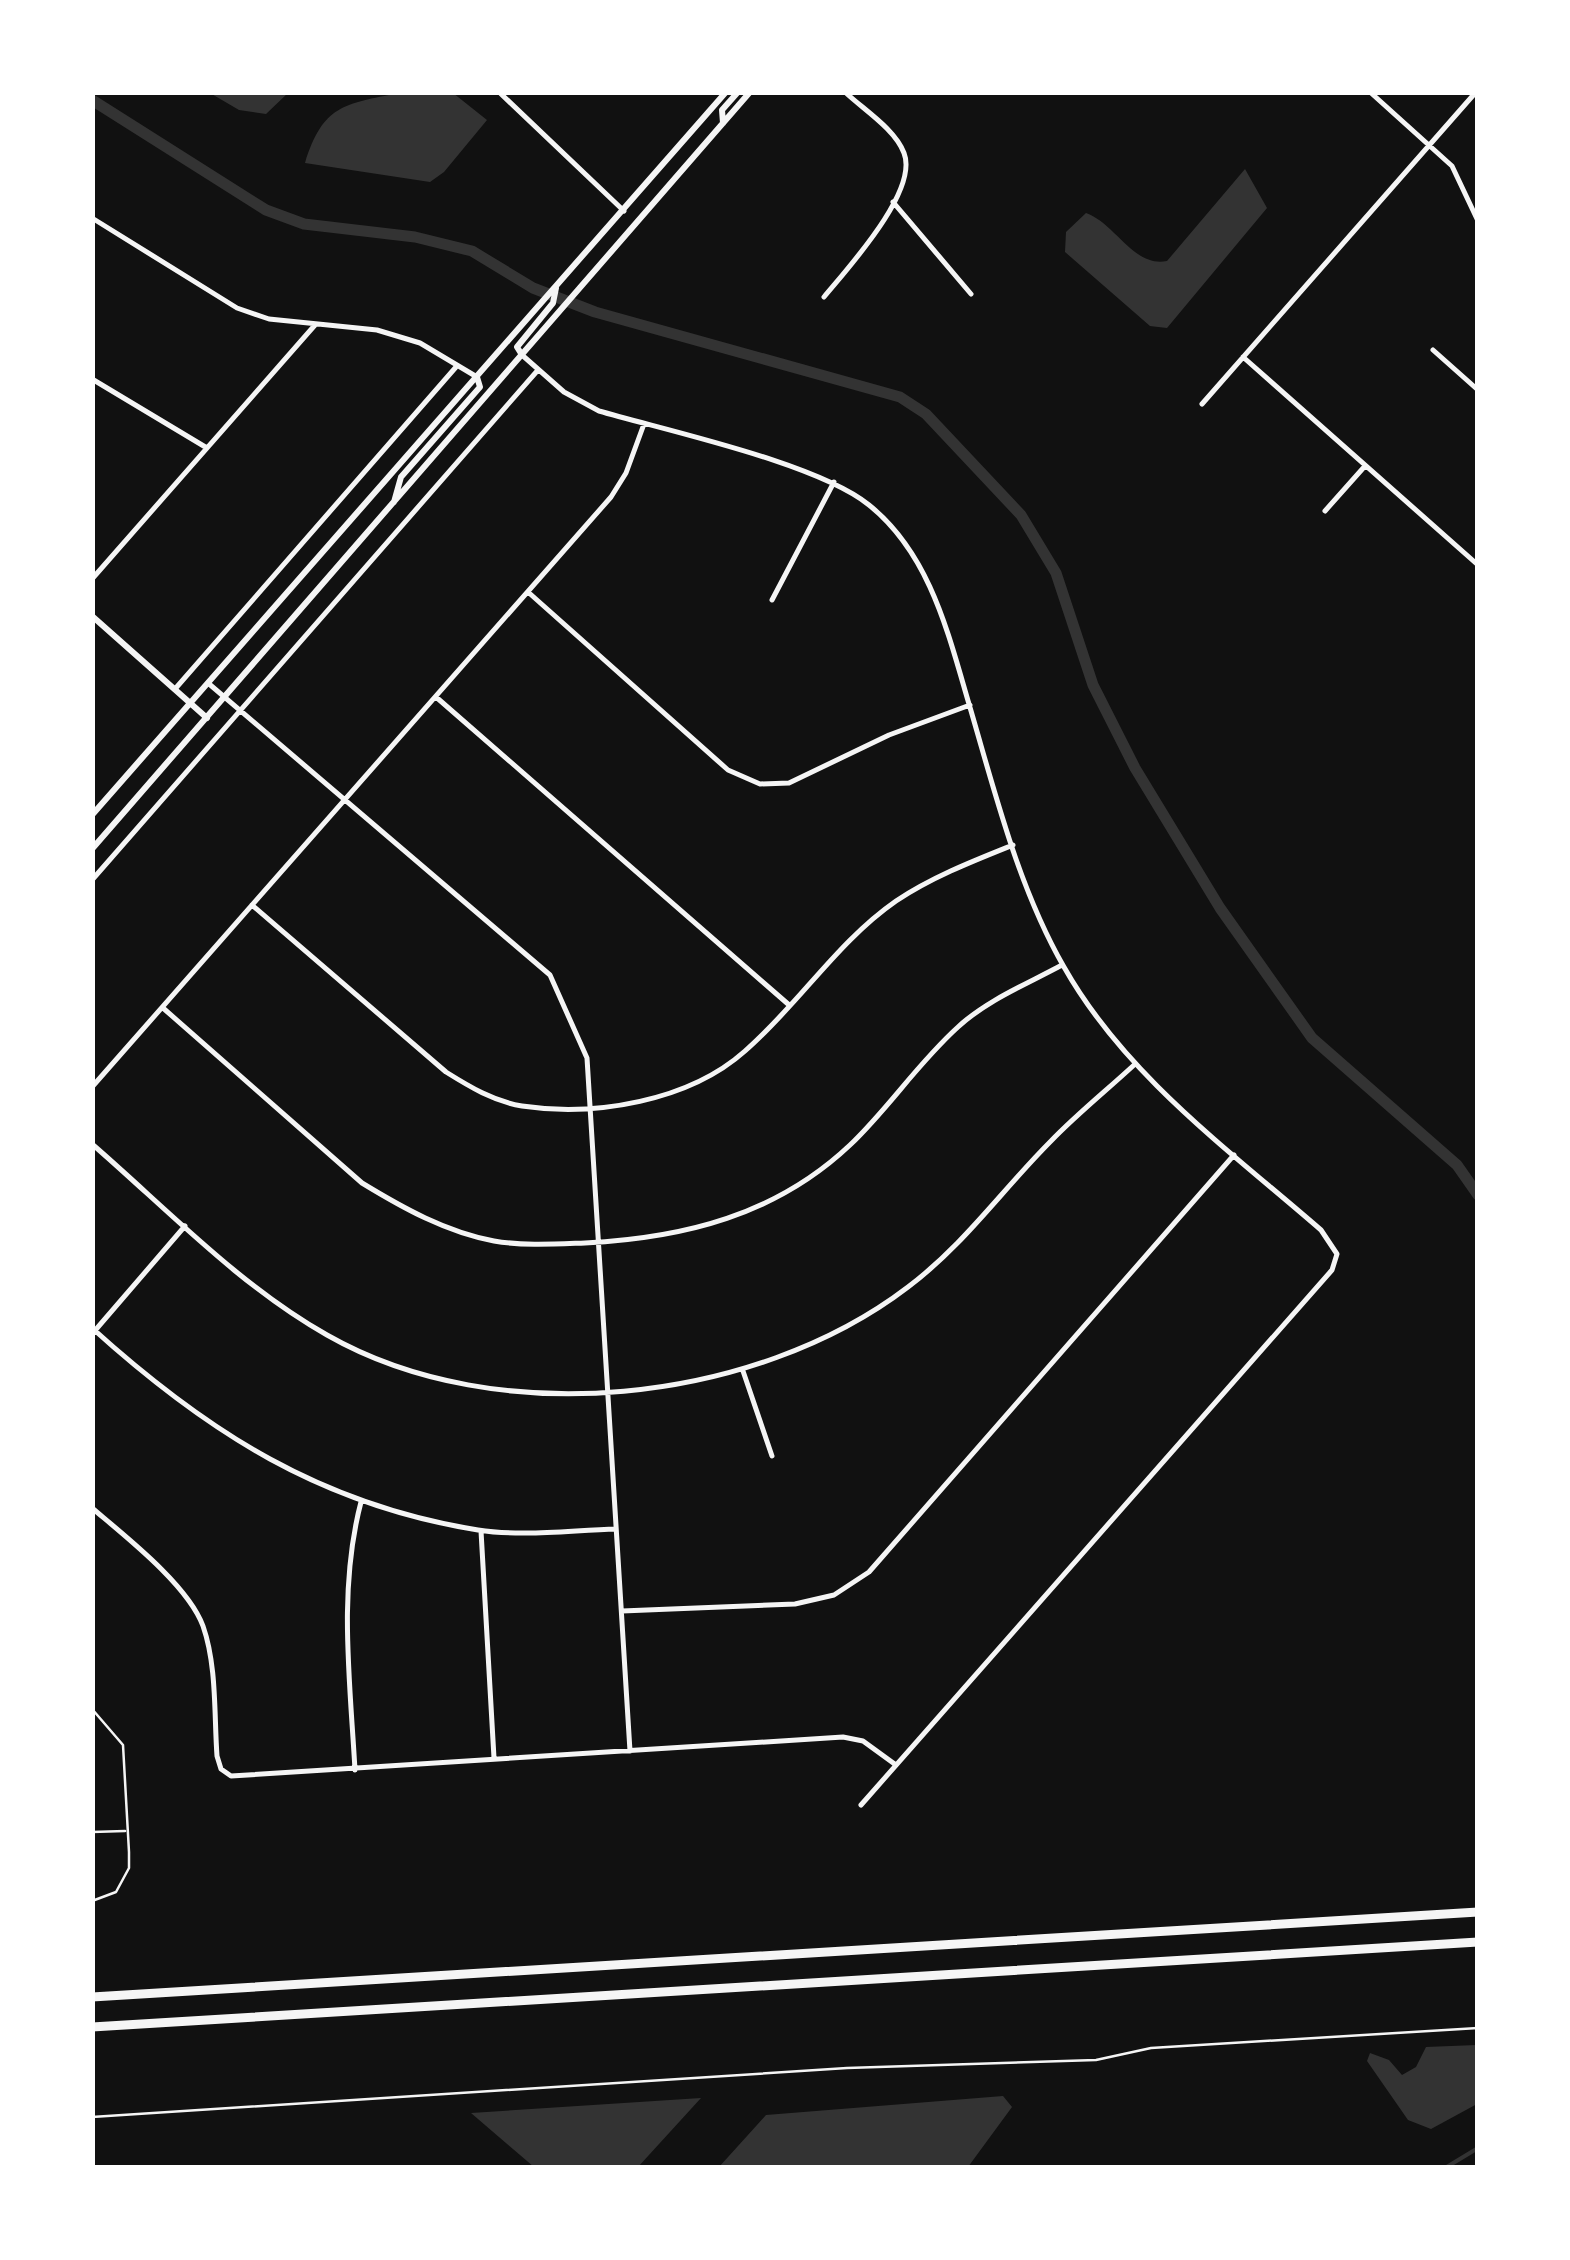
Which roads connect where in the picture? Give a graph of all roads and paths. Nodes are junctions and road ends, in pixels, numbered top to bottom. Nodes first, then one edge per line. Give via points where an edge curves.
1 (499, 92) edge
2 (726, 92) edge
3 (738, 92) edge
4 (750, 92) edge
5 (845, 92) edge
6 (1370, 92) edge
7 (1476, 92) edge
8 (722, 124) junction
9 (1432, 148) junction
10 (893, 202) junction
11 (624, 210) junction
12 (92, 218) edge
13 (1478, 221) edge
14 (556, 287) junction
15 (971, 294) dead end
16 (824, 297) dead end
17 (315, 325) junction
18 (1433, 350) dead end
19 (522, 355) junction
20 (1243, 358) junction
21 (456, 367) junction
22 (538, 370) junction
23 (477, 377) junction
24 (92, 379) edge
25 (1478, 390) edge
26 (1202, 404) dead end
27 (644, 424) junction
28 (207, 448) junction
29 (1365, 466) junction
30 (834, 482) junction
31 (394, 503) junction
32 (1325, 512) dead end
33 (1478, 565) edge
34 (92, 580) edge
35 (528, 592) junction
36 (772, 600) dead end
37 (92, 616) edge
38 (208, 683) junction
39 (175, 689) junction
40 (436, 697) junction
41 (226, 698) junction
42 (191, 703) junction
43 (970, 705) junction
44 (240, 711) junction
45 (208, 718) junction
46 (344, 800) junction
47 (92, 815) edge
48 (1013, 845) junction
49 (92, 849) edge
50 (92, 880) edge
51 (252, 905) junction
52 (1062, 965) junction
53 (789, 1004) junction
54 (164, 1008) junction
55 (1134, 1064) junction
56 (92, 1087) edge
57 (587, 1107) junction
58 (92, 1144) edge
59 (1234, 1155) junction
60 (186, 1226) junction
61 (600, 1242) junction
62 (93, 1331) edge
63 (744, 1371) junction
64 (605, 1391) junction
65 (772, 1456) dead end
66 (361, 1502) junction
67 (92, 1508) edge
68 (616, 1529) junction
69 (481, 1531) junction
70 (622, 1611) junction
71 (92, 1709) edge
72 (630, 1751) junction
73 (494, 1758) junction
74 (896, 1765) junction
75 (354, 1770) junction
76 (861, 1805) dead end
77 (125, 1831) junction
78 (92, 1832) edge
79 (92, 1900) edge
80 (1478, 1912) edge
81 (1478, 1942) edge
82 (92, 1997) edge
83 (92, 2028) edge
84 (1478, 2028) edge
85 (92, 2117) edge

1 - 11 street
2 - 11 street
3 - 8 street via 722,110
4 - 8 street
5 - 10 street via 905,155 907,171
6 - 9 street
7 - 9 street
8 - 19 street
9 - 13 street via 1452,166
9 - 20 street
10 - 15 street
10 - 16 street
11 - 14 street
12 - 17 street via 236,308
14 - 19 street via 553,303 516,347
14 - 23 street
17 - 21 street via 377,330 420,343
17 - 28 street
18 - 25 street
19 - 22 street
19 - 31 street
20 - 26 street
20 - 29 street
21 - 23 street
21 - 39 street
22 - 27 street via 599,411
22 - 44 street
23 - 31 street via 480,387 401,476
23 - 38 street
24 - 28 street
27 - 30 street
27 - 35 street via 610,497
28 - 34 street
29 - 32 street
29 - 33 street
30 - 36 street
30 - 43 street via 871,506 925,571
31 - 41 street
35 - 40 street
35 - 43 street via 728,770 760,784 789,783 889,734
37 - 39 street
38 - 41 street
38 - 42 street
39 - 42 street
40 - 46 street
40 - 53 street
41 - 44 street
41 - 45 street
42 - 45 street
42 - 47 street
43 - 48 street
44 - 46 street
44 - 50 street
45 - 49 street
46 - 51 street
46 - 57 street via 550,976 587,1058
48 - 52 street
48 - 53 street via 896,901
51 - 54 street
51 - 57 street via 446,1072 482,1094 522,1106
52 - 55 street
52 - 61 street via 957,1028 849,1146 797,1186 684,1233
53 - 57 street via 745,1052 704,1080
54 - 56 street
54 - 61 street via 362,1183 398,1206 495,1241
55 - 59 street
55 - 63 street via 1050,1141 962,1242 908,1287 850,1327
57 - 61 street
58 - 60 street
59 - 70 street via 869,1572 834,1594 796,1604
59 - 74 street via 1322,1230 1336,1263
60 - 62 street
60 - 64 street via 268,1297 374,1358 519,1392
61 - 64 street
62 - 66 street via 181,1405 264,1460
63 - 64 street
63 - 65 street
64 - 68 street
66 - 69 street
66 - 75 street via 346,1605
67 - 75 street via 172,1582 202,1622 221,1769 231,1776
68 - 69 street
68 - 70 street
69 - 73 street
70 - 72 street
71 - 77 lane via 123,1745
72 - 73 street
72 - 74 street via 843,1736
73 - 75 street
74 - 76 street
77 - 78 lane
77 - 79 lane via 129,1868 116,1892
80 - 82 highway
81 - 83 highway
84 - 85 path via 1151,2048 1096,2060 847,2068

